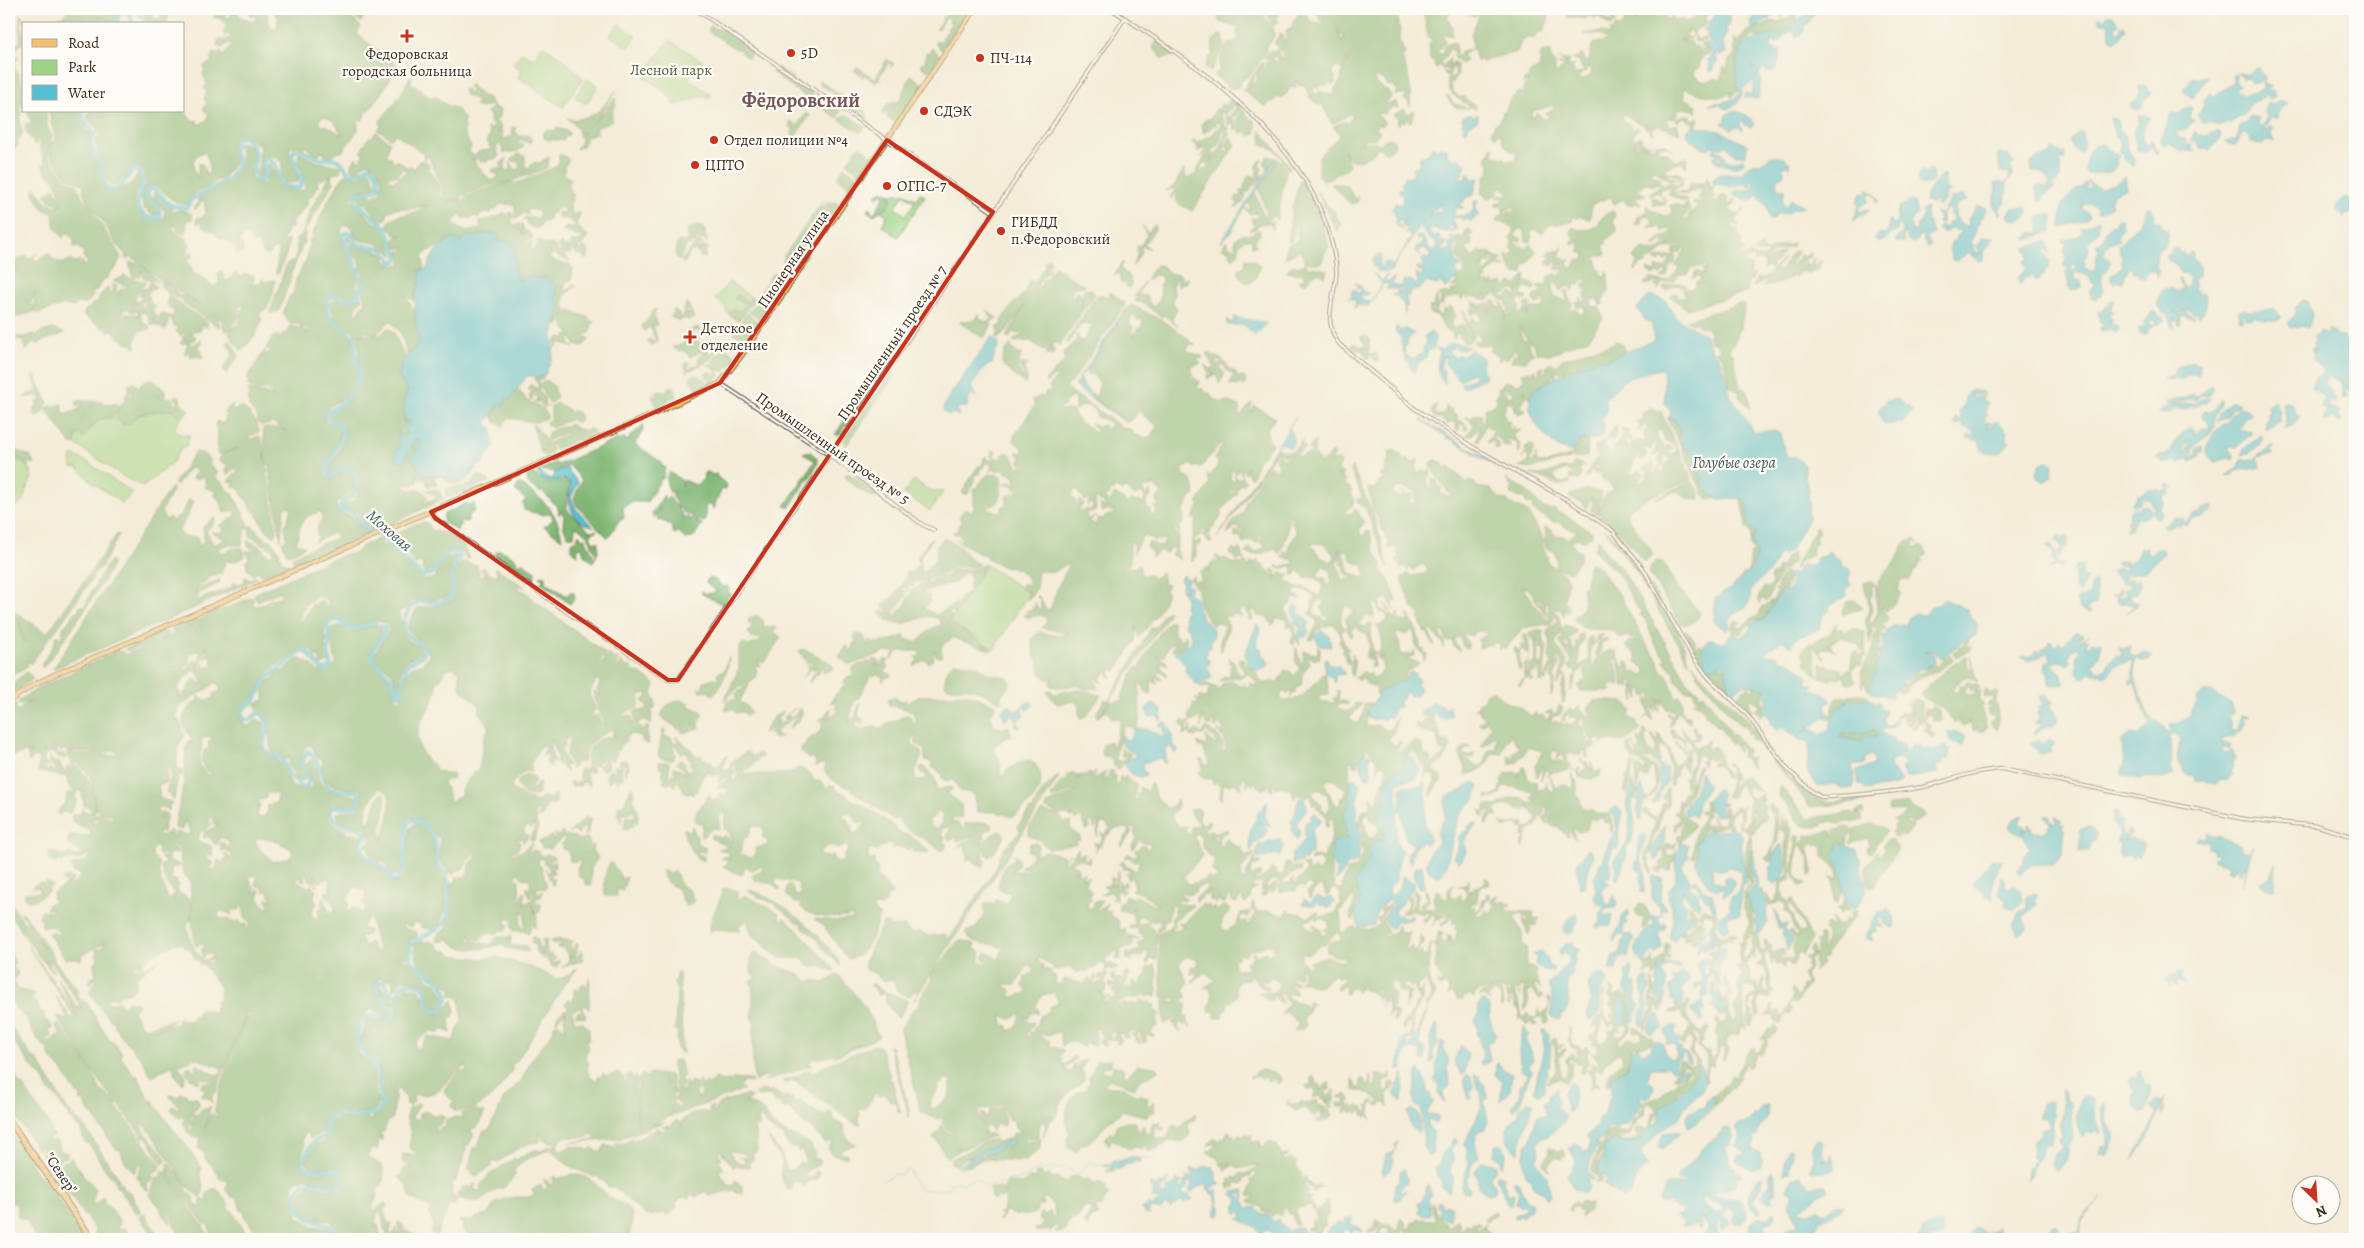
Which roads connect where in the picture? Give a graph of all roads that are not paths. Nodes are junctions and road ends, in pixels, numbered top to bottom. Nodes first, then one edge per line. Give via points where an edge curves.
1 (695, 9) edge
2 (975, 9) edge
3 (1111, 9) edge
4 (1125, 18) junction
5 (887, 140) junction
6 (993, 212) junction
7 (720, 383) junction
8 (830, 455) junction
9 (432, 512) junction
10 (934, 530) dead end
11 (9, 701) edge
12 (2355, 837) edge
13 (9, 1120) edge
14 (92, 1239) edge

1 - 5 street
2 - 5 main road, Пионерная улица
3 - 4 street
4 - 6 street, Промышленный проезд № 7
4 - 12 street via 1209,76 1250,112 1289,159 1320,206 1336,267 1330,317 1333,334 1339,344 1414,408 1612,530 1643,568 1700,667 1744,711 1785,766 1813,792 1830,798 1888,793 1980,771 2007,769 2244,819 2318,826
5 - 6 street
5 - 7 main road, Пионерная улица
6 - 8 street, Промышленный проезд № 7
7 - 8 street, Промышленный проезд № 5
7 - 9 main road, Пионерная улица
8 - 9 street, Промышленный проезд № 7 via 678,680 668,680 568,613 435,518
8 - 10 street, Промышленный проезд № 5 via 922,525
9 - 11 main road, Пионерная улица via 58,673
13 - 14 highway, "Север"

